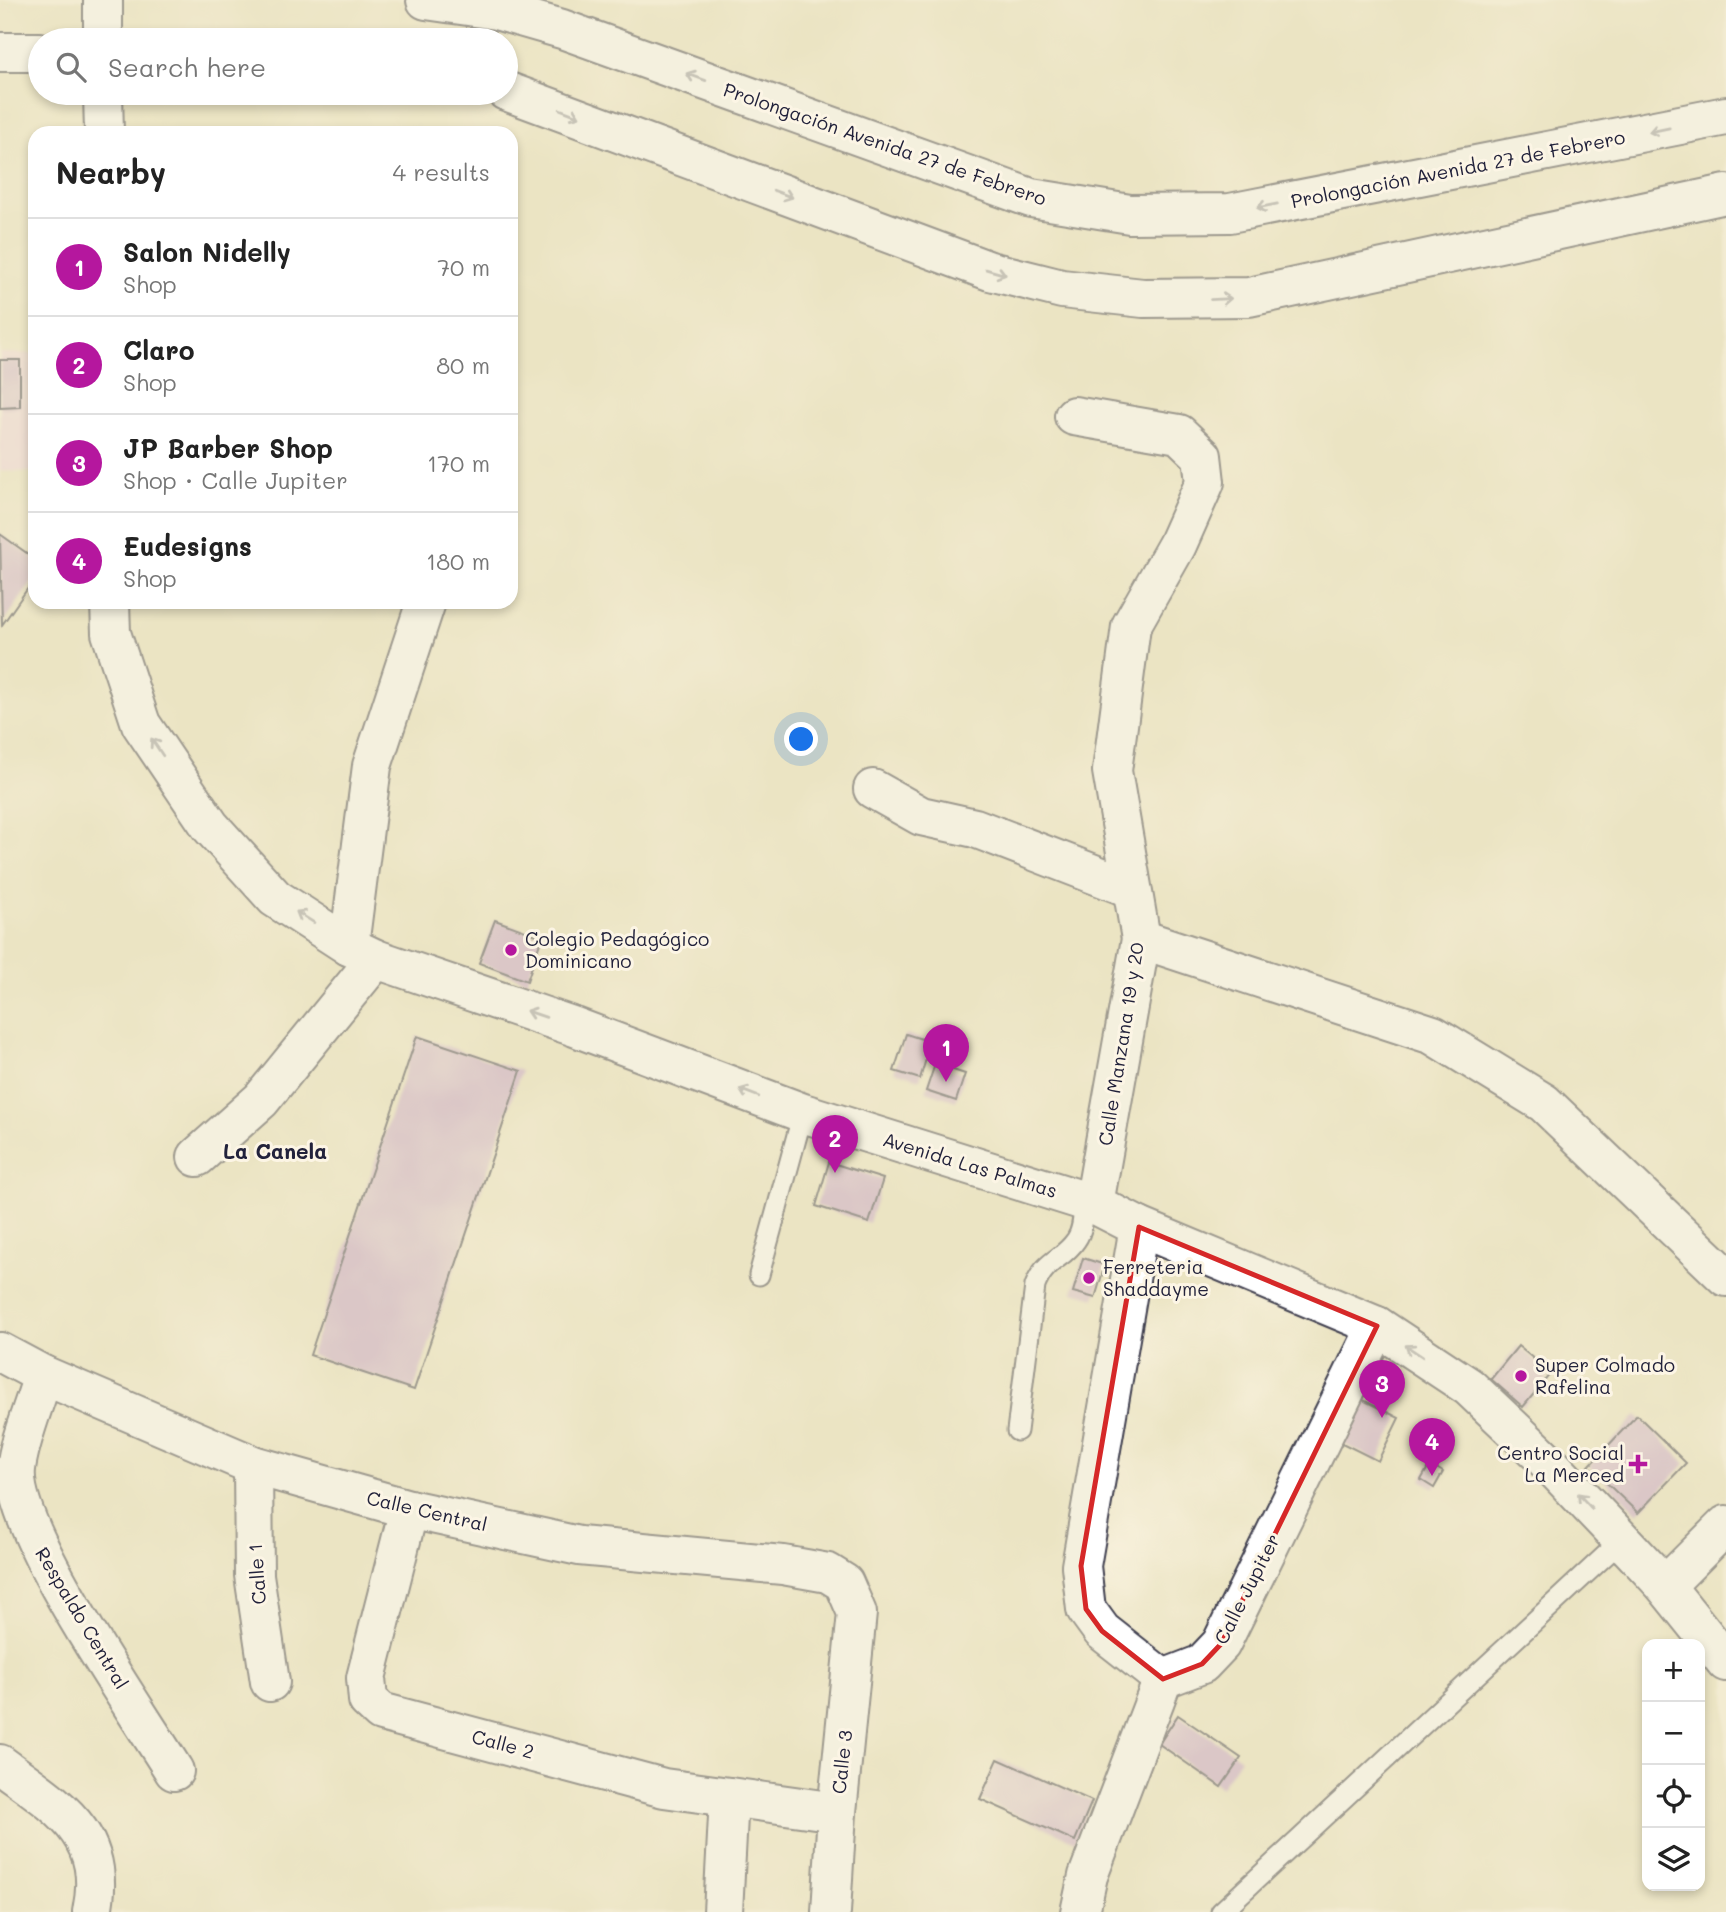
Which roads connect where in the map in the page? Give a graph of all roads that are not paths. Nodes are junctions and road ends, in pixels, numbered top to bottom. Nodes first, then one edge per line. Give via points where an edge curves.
1 (103, 0) edge
2 (426, 0) edge
3 (103, 28) edge
4 (0, 52) edge
5 (28, 52) edge
6 (518, 94) edge
7 (103, 105) edge
8 (1726, 116) edge
9 (103, 126) edge
10 (1726, 194) edge
11 (1074, 416) dead end
12 (110, 609) edge
13 (424, 609) edge
14 (873, 789) dead end
15 (1130, 888) junction
16 (1141, 939) junction
17 (363, 953) junction
18 (803, 1113) junction
19 (197, 1157) dead end
20 (1089, 1202) junction
21 (1139, 1227) junction
22 (759, 1275) dead end
23 (1726, 1277) edge
24 (1377, 1326) junction
25 (0, 1352) edge
26 (43, 1376) junction
27 (1017, 1431) dead end
28 (253, 1465) junction
29 (409, 1509) junction
30 (1726, 1525) edge
31 (1622, 1540) junction
32 (1665, 1586) junction
33 (857, 1613) joint
34 (1726, 1662) edge
35 (1163, 1679) junction
36 (270, 1682) dead end
37 (0, 1764) edge
38 (174, 1771) dead end
39 (729, 1797) junction
40 (837, 1812) junction
41 (92, 1912) edge
42 (723, 1912) edge
43 (831, 1912) edge
44 (1080, 1912) edge
45 (1221, 1912) edge

1 - 3 street
8 -> 2 street, Prolongación Avenida 27 de Febrero via 1230,213 1130,214 1031,198 562,29 496,10
4 - 5 street
6 -> 10 street via 990,271 1062,289 1143,298 1249,297
7 - 9 street
11 - 15 street, Calle Manzana 19 y 20 via 1179,434 1202,456 1205,482 1177,545 1131,626 1112,771
17 -> 12 street, Avenida Las Palmas via 275,898 210,826 141,724 111,633
13 - 17 street via 372,766
14 - 15 street via 921,817 975,828
15 - 16 street, Calle Manzana 19 y 20
16 - 20 street, Calle Manzana 19 y 20
16 - 23 street via 1433,1035 1544,1103
18 -> 17 street, Avenida Las Palmas
17 - 19 street via 261,1100
18 - 20 street, Avenida Las Palmas
18 - 22 lane
20 - 21 street, Avenida Las Palmas
20 - 27 lane via 1076,1240 1042,1268 1035,1286
21 - 24 street, Avenida Las Palmas
21 - 35 street via 1081,1566 1086,1609 1102,1631
31 -> 24 street, Avenida Las Palmas via 1469,1387
24 - 35 street, Calle Jupiter via 1222,1644 1202,1664
25 - 26 street, Calle Central
26 - 28 street, Calle Central
26 - 38 street, Respaldo Central via 16,1470 24,1512 44,1560
28 - 29 street, Calle Central
28 - 36 street, Calle 1 via 254,1575
29 - 33 street, Calle Central via 579,1546 828,1573 844,1583
29 - 39 street, Calle 2 via 366,1678 368,1700 381,1712 651,1784
30 - 32 street
31 - 32 street, Avenida Las Palmas
31 - 45 lane
32 - 34 street, Avenida Las Palmas
33 - 40 street, Calle 3
35 - 44 street via 1088,1876
37 - 41 street via 69,1815 90,1850 95,1896
39 - 40 street, Calle 2
39 - 42 street
40 - 43 street, Calle 3

